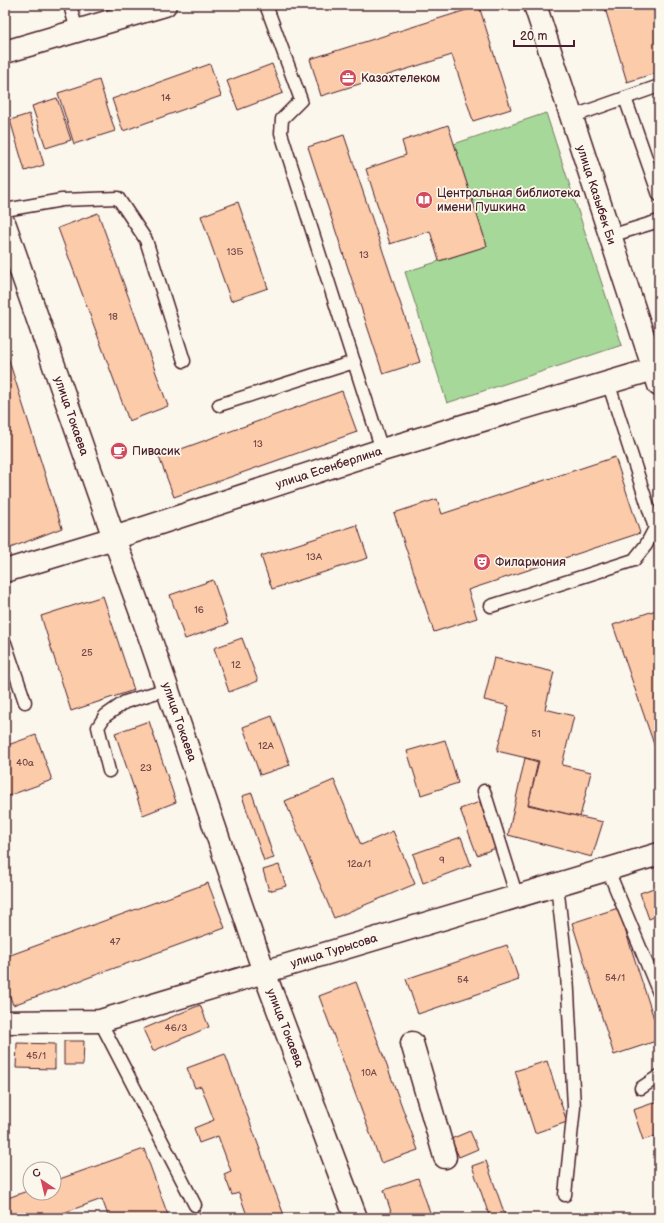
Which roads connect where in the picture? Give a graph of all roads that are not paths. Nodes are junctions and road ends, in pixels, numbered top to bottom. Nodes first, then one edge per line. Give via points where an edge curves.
1 (70, 5) edge
2 (165, 5) edge
3 (266, 5) edge
4 (535, 5) edge
5 (78, 30) junction
6 (5, 52) edge
7 (659, 86) edge
8 (625, 98) junction
9 (571, 118) junction
10 (659, 195) edge
11 (5, 210) edge
12 (659, 221) edge
13 (5, 225) edge
14 (610, 236) junction
15 (184, 361) dead end
16 (354, 362) junction
17 (656, 377) edge
18 (608, 382) junction
19 (219, 405) dead end
20 (382, 450) junction
21 (114, 538) junction
22 (5, 571) edge
23 (491, 606) dead end
24 (5, 643) edge
25 (167, 689) junction
26 (25, 702) dead end
27 (109, 771) dead end
28 (484, 791) dead end
29 (659, 854) edge
30 (608, 870) junction
31 (557, 884) junction
32 (517, 896) junction
33 (264, 972) junction
34 (659, 993) edge
35 (100, 1020) junction
36 (5, 1022) edge
37 (412, 1043) dead end
38 (659, 1076) edge
39 (641, 1088) dead end
40 (444, 1156) dead end
41 (565, 1195) dead end
42 (195, 1205) dead end
43 (356, 1218) edge

1 - 5 lane
2 - 5 street
3 - 16 lane via 301,100 282,119 281,133
4 - 9 street, улица Казыбек Би
5 - 6 street
7 - 8 lane
8 - 9 lane
8 - 10 lane
9 - 14 street, улица Казыбек Би
11 - 15 lane via 62,200 118,198 146,240
12 - 14 lane
13 - 21 street, улица Токаева
14 - 17 street, улица Казыбек Би
16 - 19 lane
16 - 20 lane
17 - 18 street, улица Есенберлина
18 - 20 street, улица Есенберлина
18 - 23 lane via 655,528 634,560
20 - 21 street, улица Есенберлина
21 - 22 street, улица Есенберлина
21 - 25 street, улица Токаева
24 - 26 lane
25 - 27 lane via 125,702 105,716 98,727
25 - 33 street, улица Токаева
28 - 32 lane
29 - 30 street, улица Турысова
30 - 31 street, улица Турысова
30 - 34 lane
31 - 32 street, улица Турысова
31 - 41 lane via 567,973 574,1107
32 - 33 street, улица Турысова
33 - 35 street, улица Турысова
33 - 43 street, улица Токаева
35 - 36 street, улица Турысова
35 - 42 lane
37 - 40 street
38 - 39 lane

